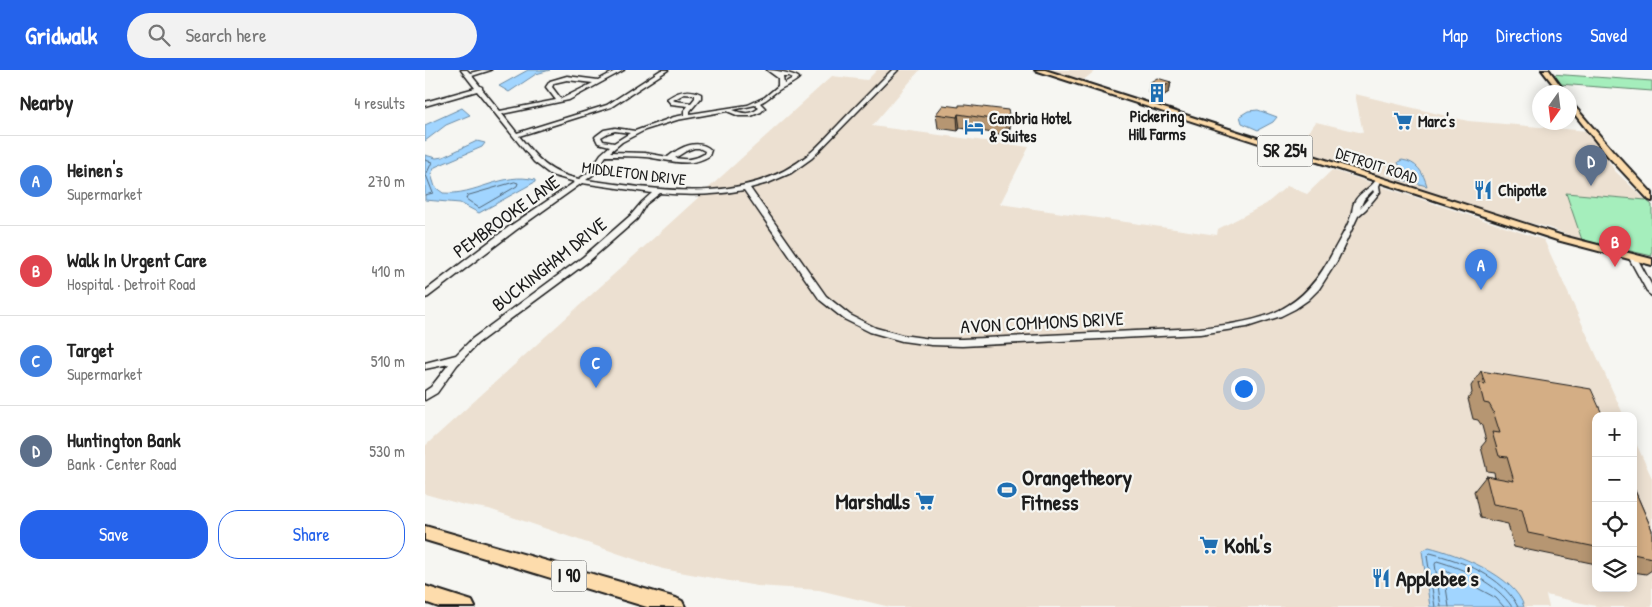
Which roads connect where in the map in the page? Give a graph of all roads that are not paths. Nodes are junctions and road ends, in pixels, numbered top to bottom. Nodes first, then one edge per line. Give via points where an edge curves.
1 (488, 70) edge
2 (621, 70) edge
3 (665, 70) edge
4 (770, 70) edge
5 (895, 70) edge
6 (1038, 70) edge
7 (1545, 70) edge
8 (467, 72) edge
9 (778, 74) junction
10 (598, 82) junction
11 (1557, 85) edge
12 (781, 86) junction
13 (480, 88) junction
14 (560, 101) junction
15 (425, 104) edge
16 (691, 104) dead end
17 (1577, 112) edge
18 (499, 113) junction
19 (687, 116) junction
20 (635, 133) junction
21 (516, 135) junction
22 (614, 144) junction
23 (604, 154) junction
24 (671, 158) junction
25 (581, 181) junction
26 (1377, 183) junction
27 (746, 187) junction
28 (657, 192) junction
29 (1652, 198) edge
30 (1633, 258) junction
31 (1652, 262) edge
32 (1652, 292) edge
33 (425, 295) edge
34 (458, 358) junction
35 (425, 366) edge
36 (425, 396) edge
37 (425, 533) edge
38 (425, 594) edge
39 (466, 607) edge
40 (676, 607) edge

1 - 8 street
2 - 10 street
3 - 21 street via 609,106
4 - 9 street
5 - 27 street, MIDDLETON DRIVE via 811,156 781,174
6 - 26 main road, DETROIT ROAD / SR 254
7 - 11 main road
8 - 13 street, MIDDLETON DRIVE
9 - 12 street
9 - 12 street, PEMBROOKE LANE via 790,74 796,78
10 - 14 street
10 - 14 street via 567,78 552,82 549,87
12 - 19 street, PEMBROOKE LANE via 756,103 730,111
13 - 15 street
13 - 18 street, MIDDLETON DRIVE
14 - 18 street
16 - 19 street
17 - 29 main road via 1610,154
18 - 21 street, MIDDLETON DRIVE
19 - 20 street, PEMBROOKE LANE
20 - 22 street, PEMBROOKE LANE
20 - 22 street via 616,129 598,137 600,142
21 - 25 street, MIDDLETON DRIVE via 543,168
22 - 23 street, PEMBROOKE LANE
23 - 24 street
23 - 25 street, PEMBROOKE LANE via 596,168
24 - 24 street via 695,161 707,155 708,150 701,146 690,147
25 - 28 street, MIDDLETON DRIVE
25 - 33 street, PEMBROOKE LANE
26 - 27 street, AVON COMMONS DRIVE via 1377,192 1355,215 1316,287 1297,304 1264,320 1200,331 966,342 927,342 878,332 856,323 831,305
26 - 30 main road, DETROIT ROAD / SR 254
27 - 28 street, MIDDLETON DRIVE via 701,194
28 - 34 street, BUCKINGHAM DRIVE via 591,255 481,336
30 - 31 main road, DETROIT ROAD / SR 254
30 - 32 street
34 - 35 street
34 - 36 street, BUCKINGHAM DRIVE
37 - 40 highway, I 90
38 - 39 highway

